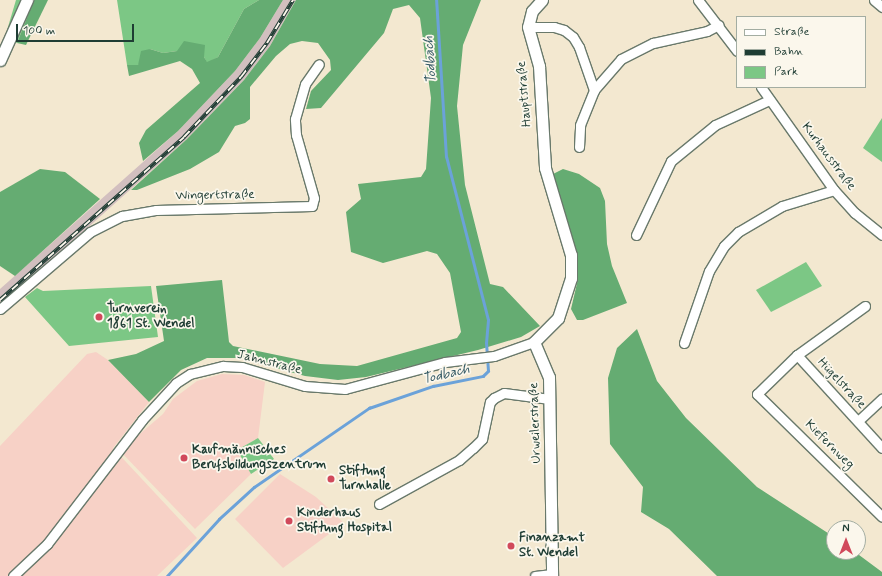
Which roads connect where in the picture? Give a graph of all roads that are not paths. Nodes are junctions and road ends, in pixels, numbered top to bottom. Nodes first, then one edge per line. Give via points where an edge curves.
1 (27, 0) edge
2 (542, 0) edge
3 (698, 0) edge
4 (874, 0) edge
5 (882, 7) edge
6 (719, 25) junction
7 (528, 27) junction
8 (736, 50) edge
9 (0, 60) edge
10 (319, 64) dead end
11 (762, 88) edge
12 (594, 90) junction
13 (769, 100) junction
14 (579, 147) dead end
15 (834, 190) junction
16 (882, 235) edge
17 (636, 236) dead end
18 (865, 306) dead end
19 (0, 309) edge
20 (534, 342) junction
21 (684, 343) dead end
22 (797, 355) junction
23 (550, 399) junction
24 (882, 399) edge
25 (858, 421) junction
26 (882, 448) edge
27 (379, 504) dead end
28 (882, 517) edge
29 (552, 575) edge
30 (13, 576) edge
31 (535, 576) edge

1 - 9 main road
2 - 7 main road via 532,11
3 - 6 street
4 - 5 street
6 - 8 street
6 - 12 street via 707,31 653,43 635,50 609,70
7 - 12 street via 554,27 564,30 573,37
7 - 20 main road, Hauptstraße via 539,66 545,168 571,255 571,278 558,318
10 - 19 street, Wingertstraße via 305,84 295,119 296,135 314,198 312,206 156,210 122,216 90,232
11 - 13 street, Kurhausstraße
12 - 14 street via 580,125
13 - 15 street, Kurhausstraße
13 - 17 street via 715,125 675,156 665,171
15 - 16 street, Kurhausstraße via 855,213
15 - 21 street via 782,206 738,232 724,246 708,271
18 - 22 street
20 - 23 main road, Urweilerstraße via 546,367
20 - 30 street, Jahnstraße via 494,356 439,364 345,389 305,386 242,368 223,366 190,374 176,384 142,420 47,544
22 - 25 street, Hügelstraße
22 - 28 street, Kiefernweg via 756,394
23 - 27 street via 504,392 494,398 490,402 482,439 473,448 459,460
23 - 29 main road, Urweilerstraße
24 - 25 street
25 - 26 street, Hügelstraße
29 - 31 street

